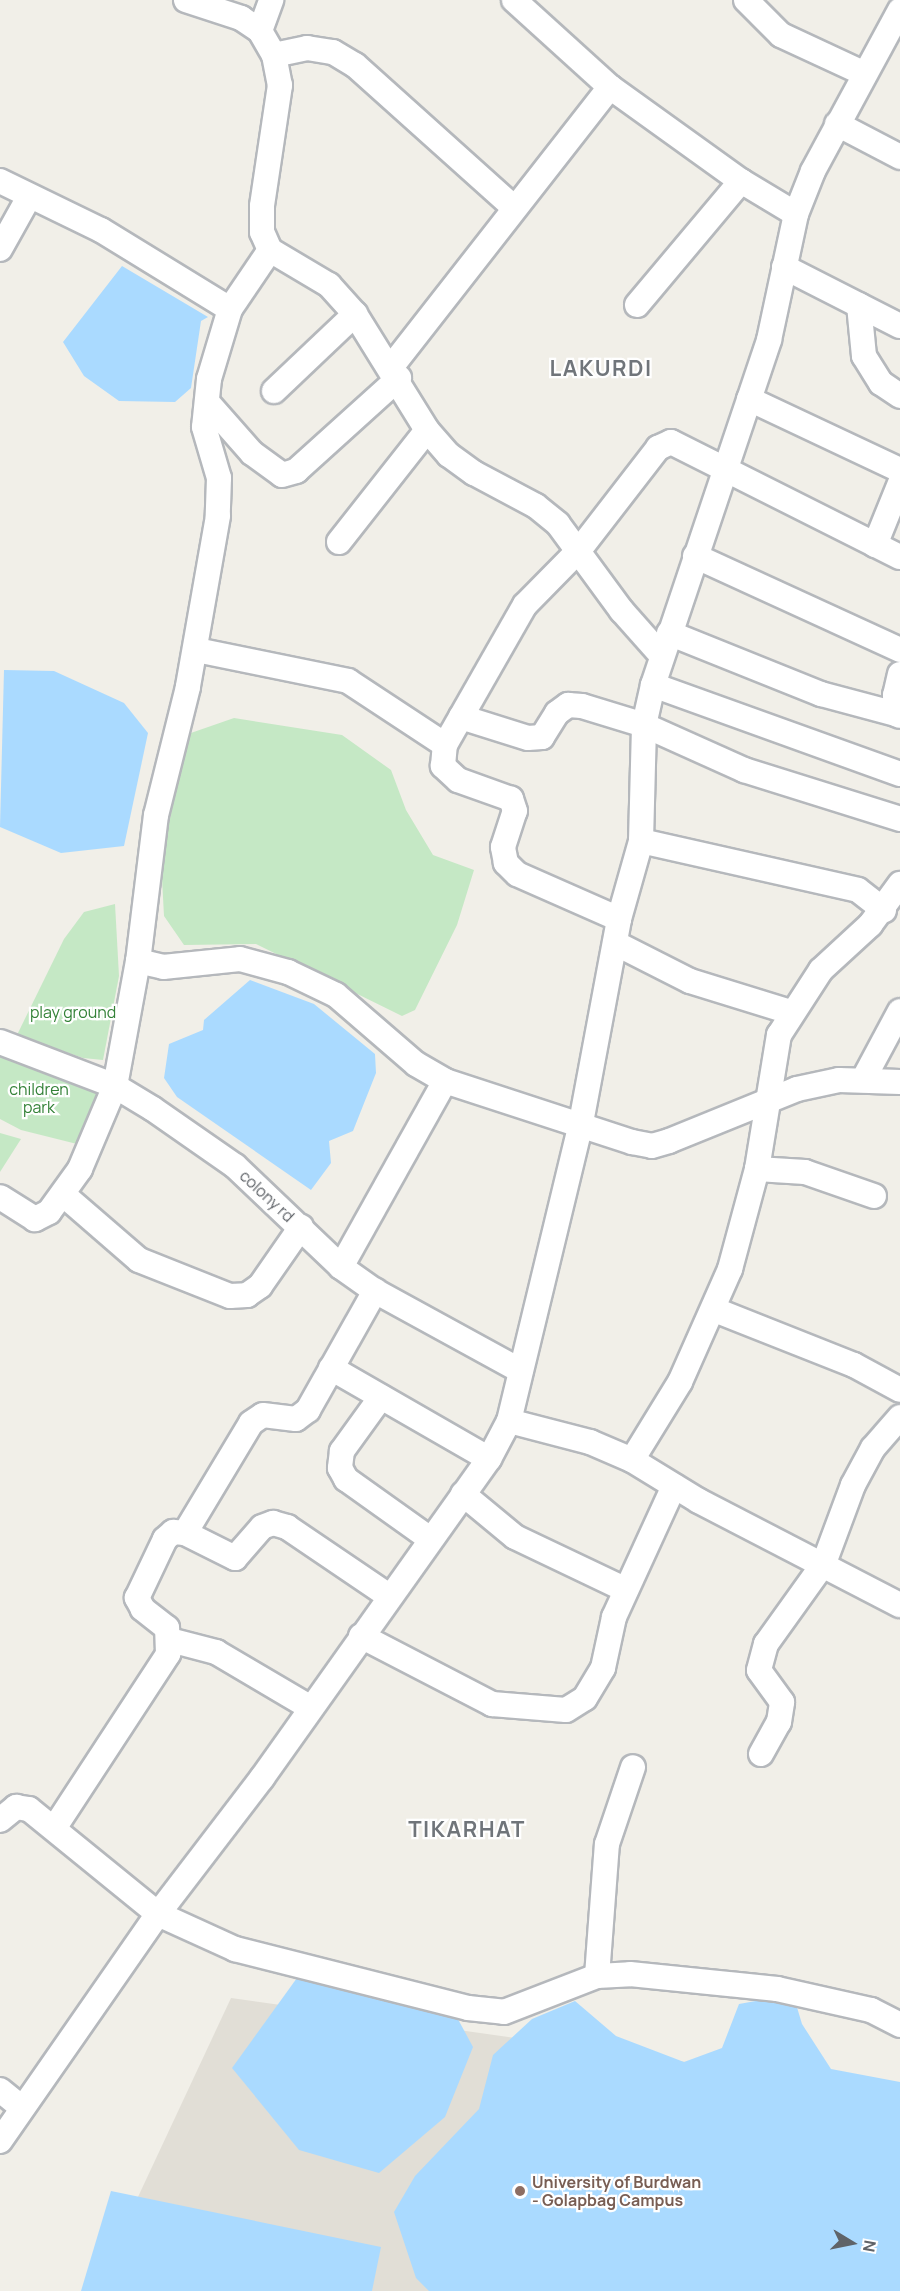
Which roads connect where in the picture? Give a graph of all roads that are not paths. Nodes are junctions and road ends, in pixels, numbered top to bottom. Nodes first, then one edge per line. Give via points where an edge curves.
1 (186, 0) edge
2 (271, 0) edge
3 (514, 0) edge
4 (746, 0) edge
5 (900, 10) edge
6 (260, 31) junction
7 (274, 55) junction
8 (863, 74) junction
9 (610, 87) junction
10 (837, 124) junction
11 (900, 157) edge
12 (0, 181) edge
13 (741, 181) junction
14 (29, 197) junction
15 (513, 207) junction
16 (796, 214) junction
17 (0, 249) edge
18 (270, 250) junction
19 (784, 267) junction
20 (637, 305) dead end
21 (859, 305) junction
22 (230, 309) junction
23 (355, 314) junction
24 (900, 326) edge
25 (395, 372) junction
26 (274, 391) dead end
27 (900, 396) edge
28 (748, 399) junction
29 (207, 402) junction
30 (427, 430) junction
31 (900, 470) edge
32 (724, 471) junction
33 (900, 483) edge
34 (339, 542) dead end
35 (875, 545) junction
36 (580, 549) junction
37 (695, 556) junction
38 (900, 557) edge
39 (665, 644) junction
40 (196, 650) junction
41 (900, 650) edge
42 (900, 674) edge
43 (653, 685) junction
44 (898, 715) edge
45 (461, 717) junction
46 (644, 725) junction
47 (445, 745) junction
48 (900, 774) edge
49 (900, 819) edge
50 (641, 842) junction
51 (900, 884) edge
52 (884, 910) junction
53 (619, 919) junction
54 (615, 943) junction
55 (138, 961) junction
56 (790, 1012) junction
57 (899, 1013) edge
58 (0, 1042) edge
59 (863, 1080) junction
60 (445, 1081) junction
61 (900, 1082) edge
62 (115, 1086) junction
63 (765, 1103) junction
64 (580, 1128) junction
65 (757, 1169) junction
66 (65, 1196) junction
67 (874, 1196) dead end
68 (0, 1197) edge
69 (301, 1227) junction
70 (341, 1267) junction
71 (375, 1291) junction
72 (715, 1310) junction
73 (331, 1368) junction
74 (521, 1371) junction
75 (900, 1390) edge
76 (381, 1397) junction
77 (900, 1417) edge
78 (509, 1421) junction
79 (489, 1459) junction
80 (632, 1460) junction
81 (674, 1486) junction
82 (463, 1494) junction
83 (185, 1533) junction
84 (430, 1539) junction
85 (824, 1563) junction
86 (626, 1590) junction
87 (388, 1596) junction
88 (900, 1605) edge
89 (361, 1636) junction
90 (170, 1640) junction
91 (311, 1708) junction
92 (761, 1754) dead end
93 (633, 1767) dead end
94 (0, 1820) edge
95 (55, 1827) junction
96 (158, 1914) junction
97 (597, 1976) junction
98 (900, 2025) edge
99 (0, 2090) edge
100 (21, 2107) junction
101 (0, 2141) edge

1 - 6 street via 241,18
2 - 6 street
3 - 9 street
4 - 8 street via 781,35
5 - 8 street
6 - 7 street
7 - 15 street via 307,48 333,52 355,65
7 - 18 street via 280,85 262,206 262,232
8 - 10 street
9 - 13 street
9 - 15 street
10 - 11 street
10 - 16 street
12 - 14 street
13 - 16 street
13 - 20 street
14 - 17 street
14 - 22 street via 101,230
15 - 25 street
16 - 19 street
18 - 22 street
18 - 23 street via 329,285
19 - 21 street
19 - 28 street via 768,340
21 - 24 street
21 - 27 street via 864,356 881,383
22 - 29 street
23 - 25 street
23 - 26 street
25 - 29 street via 296,471 282,475 252,453
25 - 30 street
28 - 31 street
28 - 32 street
29 - 40 street via 204,427 219,478 218,516
30 - 34 street
30 - 36 street via 474,474 536,506
32 - 35 street
32 - 36 street via 671,442 658,448
32 - 37 street
33 - 35 street
35 - 38 street
36 - 39 street via 622,611
36 - 45 street via 514,621
37 - 39 street
37 - 41 street
39 - 43 street
39 - 44 street
40 - 47 street via 348,681
40 - 55 street via 156,815
42 - 44 street
43 - 46 street
43 - 48 street
45 - 46 street via 528,738 542,737 568,705
45 - 47 street
46 - 49 street via 744,770
46 - 50 street
47 - 53 street via 443,766 458,780 512,799 515,811 503,847 506,863 517,874
50 - 52 street via 858,890
50 - 53 street
51 - 52 street
52 - 56 street via 838,950
53 - 54 street
54 - 56 street via 690,981
54 - 64 street
55 - 60 street via 163,967 220,957 288,972 336,995 416,1064
55 - 62 street
56 - 63 street via 779,1035
57 - 59 street
58 - 62 street, colony rd
59 - 61 street
59 - 63 street via 839,1080 797,1089
60 - 64 street
60 - 70 street
62 - 66 street
62 - 69 street, colony rd via 235,1166
63 - 64 street via 652,1146
63 - 65 street
64 - 74 street
65 - 67 street via 805,1172
65 - 72 street via 745,1223
66 - 68 street via 43,1217 35,1219
66 - 69 street via 138,1260 230,1296 247,1295 260,1286
69 - 70 street, colony rd
70 - 71 street, colony rd
71 - 73 street
71 - 74 street, colony rd
72 - 75 street via 854,1365
72 - 80 street via 663,1413
73 - 76 street
73 - 83 street via 308,1410 296,1419 263,1415 251,1423
74 - 78 street
76 - 79 street
76 - 84 street via 342,1451 340,1468 346,1479
77 - 85 street via 873,1448 853,1485
78 - 79 street
78 - 80 street via 590,1442
79 - 82 street
80 - 81 street
81 - 85 street
81 - 86 street
82 - 84 street
82 - 86 street via 515,1537
83 - 87 street via 235,1558 262,1527 273,1523 287,1527
83 - 90 street via 173,1532 165,1539 137,1598 143,1609 167,1628
84 - 87 street
85 - 88 street
85 - 92 street via 766,1644 759,1671 782,1702 779,1722
86 - 89 street via 614,1617 603,1668 585,1698 566,1710 492,1704
87 - 89 street
89 - 91 street
90 - 91 street via 216,1652
90 - 95 street via 168,1654
91 - 96 street
93 - 97 street via 607,1844
94 - 95 street via 16,1808 29,1809
95 - 96 street
96 - 97 street via 264,1960 468,2008 504,2012
96 - 100 street
97 - 98 street via 777,1989 871,2010
99 - 100 street
100 - 101 street

